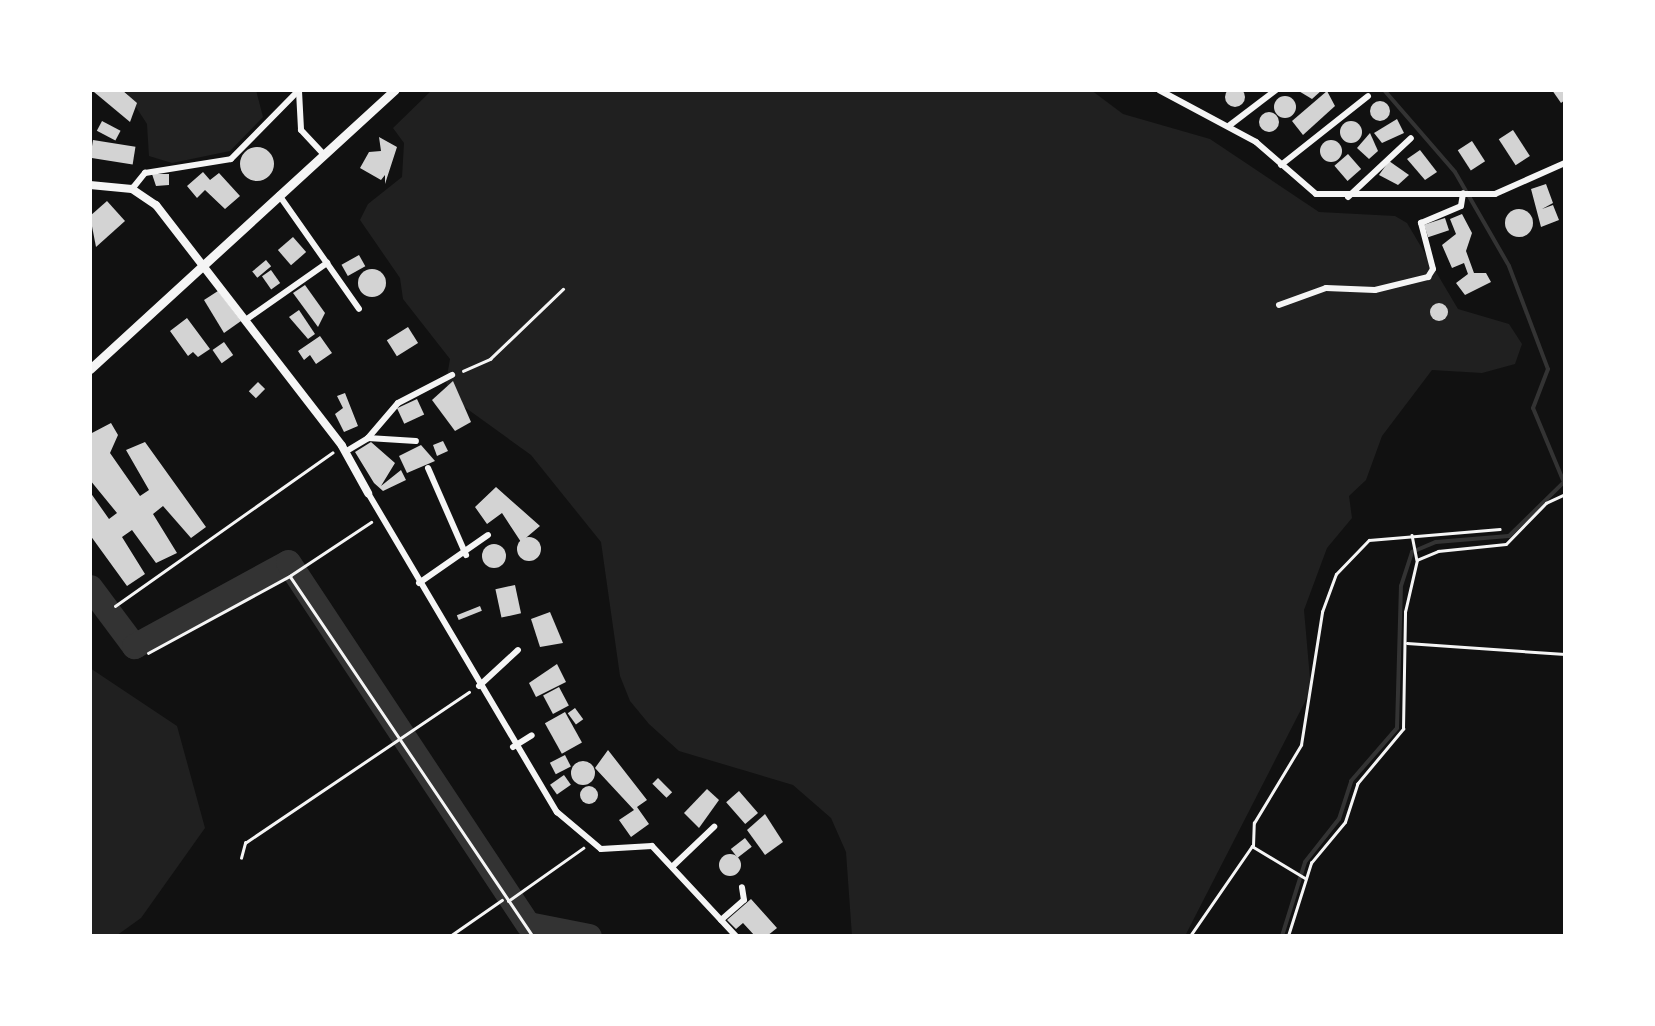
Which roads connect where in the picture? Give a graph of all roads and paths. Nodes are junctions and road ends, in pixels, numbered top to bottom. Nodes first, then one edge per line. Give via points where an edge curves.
1 (394, 90) edge
2 (1276, 90) edge
3 (1165, 91) edge
4 (1368, 96) dead end
5 (1230, 125) junction
6 (1410, 138) dead end
7 (323, 154) junction
8 (1565, 163) edge
9 (1281, 164) junction
10 (90, 185) edge
11 (132, 189) junction
12 (1463, 193) junction
13 (278, 194) junction
14 (1347, 198) junction
15 (327, 263) junction
16 (207, 266) junction
17 (563, 289) dead end
18 (1279, 305) dead end
19 (359, 309) dead end
20 (247, 320) junction
21 (90, 369) edge
22 (452, 375) joint
23 (368, 438) junction
24 (416, 441) dead end
25 (343, 449) junction
26 (428, 468) dead end
27 (368, 492) joint
28 (1565, 494) edge
29 (381, 515) junction
30 (1500, 529) dead end
31 (1412, 533) junction
32 (488, 535) dead end
33 (466, 555) junction
34 (1418, 560) junction
35 (292, 575) junction
36 (419, 583) junction
37 (115, 606) dead end
38 (1406, 643) junction
39 (518, 650) dead end
40 (148, 653) dead end
41 (1565, 654) edge
42 (479, 686) junction
43 (532, 736) dead end
44 (400, 739) junction
45 (513, 746) junction
46 (714, 827) dead end
47 (588, 844) junction
48 (1253, 846) junction
49 (241, 858) dead end
50 (673, 866) junction
51 (1305, 878) junction
52 (742, 887) dead end
53 (506, 901) junction
54 (722, 920) junction
55 (450, 936) edge
56 (532, 936) edge
57 (736, 936) edge
58 (1190, 936) edge
59 (1288, 936) edge

1 - 7 main road
2 - 5 street
3 - 5 street
4 - 9 street
5 - 9 street
6 - 14 street
7 - 11 street via 301,130 298,90 232,159 145,173
7 - 13 main road
8 - 12 street via 1495,194
9 - 14 street via 1316,194
10 - 11 street
11 - 16 street via 156,205
12 - 14 street
12 - 18 street via 1460,206 1421,222 1434,269 1428,278 1375,290 1326,288
13 - 15 street
13 - 16 main road
15 - 19 street
15 - 20 street
16 - 20 street
16 - 21 main road
17 - 22 path via 490,358
20 - 25 street
22 - 23 street via 398,404
23 - 24 street
23 - 25 street
25 - 27 street
25 - 37 path
26 - 33 street
27 - 29 street
28 - 34 path via 1546,503 1506,544
29 - 35 path
29 - 36 street
30 - 31 path
31 - 34 path
31 - 48 path via 1361,543 1329,584 1301,744 1254,823
32 - 33 street
33 - 36 street
34 - 38 path via 1407,596
35 - 40 path
35 - 44 path
36 - 42 street
38 - 41 path
38 - 51 path via 1402,729 1357,784 1344,822
39 - 42 street
42 - 44 path
42 - 45 street
43 - 45 street
44 - 49 path via 244,843
44 - 53 path
45 - 47 street via 557,812
46 - 50 street
47 - 50 street via 642,843
47 - 53 path
48 - 51 path
48 - 58 path
50 - 54 street
51 - 59 path
52 - 54 street via 744,900
53 - 55 path
53 - 56 path
54 - 57 street

